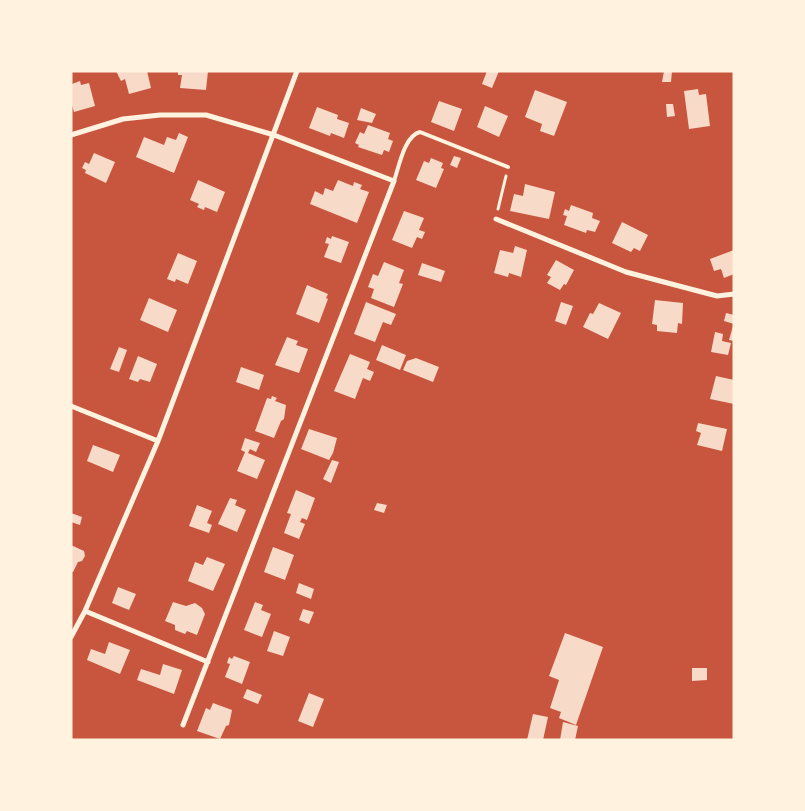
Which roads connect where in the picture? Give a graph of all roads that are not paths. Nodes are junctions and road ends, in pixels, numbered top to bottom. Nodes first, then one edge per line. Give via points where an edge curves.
1 (297, 71) edge
2 (71, 135) edge
3 (274, 135) junction
4 (508, 167) road end
5 (394, 181) junction
6 (496, 220) road end
7 (734, 294) edge
8 (71, 406) edge
9 (158, 441) junction
10 (85, 611) junction
11 (71, 637) edge
12 (208, 662) junction
13 (183, 725) dead end

1 - 3 street
2 - 3 street via 123,119 196,115
3 - 5 street
3 - 9 street
4 - 5 lane via 420,132 409,140
5 - 12 street
6 - 7 street via 626,272 717,296
8 - 9 street
9 - 10 street
10 - 11 street
10 - 12 street
12 - 13 street

